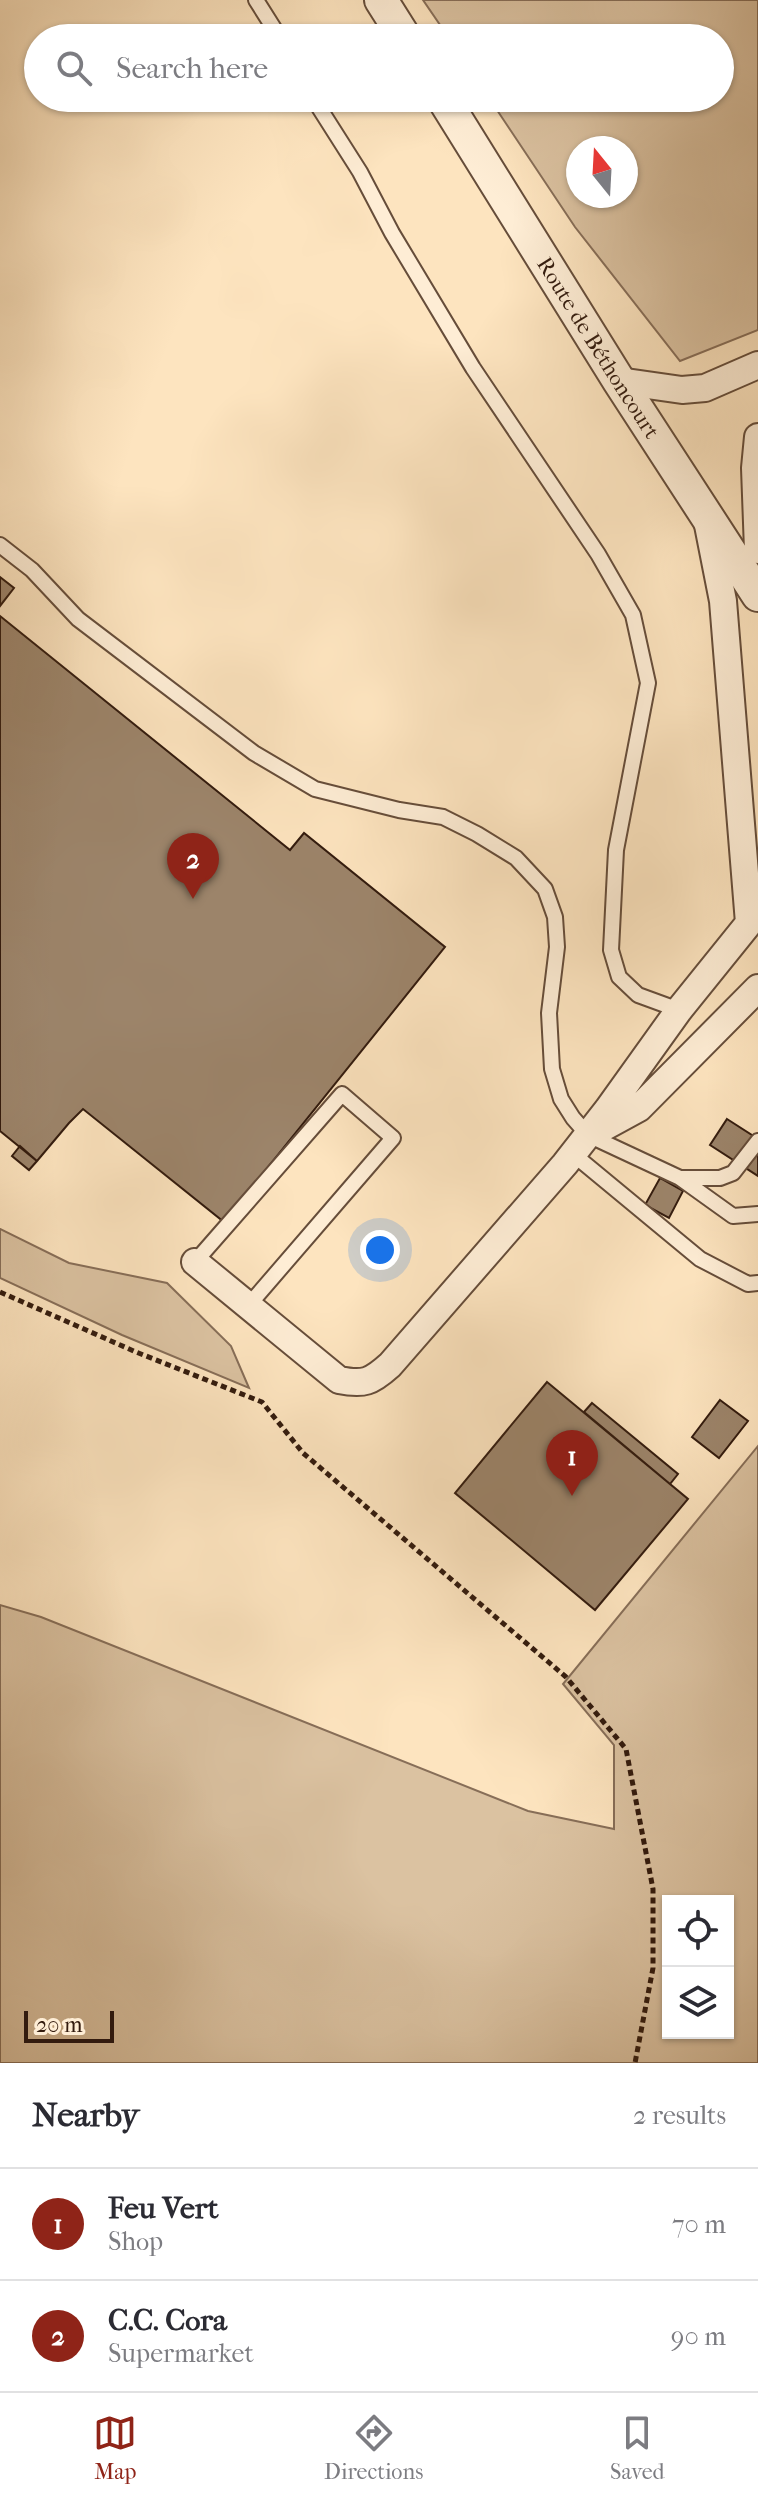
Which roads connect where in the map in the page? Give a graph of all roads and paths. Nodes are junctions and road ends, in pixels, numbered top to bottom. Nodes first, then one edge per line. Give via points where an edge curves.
1 (256, 0) edge
2 (381, 0) edge
3 (271, 24) edge
4 (396, 24) edge
5 (322, 112) edge
6 (452, 112) edge
7 (758, 365) edge
8 (619, 381) junction
9 (758, 437) edge
10 (707, 517) junction
11 (0, 545) edge
12 (758, 550) edge
13 (758, 595) edge
14 (753, 918) edge
15 (758, 988) edge
16 (679, 1010) junction
17 (758, 1141) edge
18 (581, 1144) junction
19 (680, 1178) junction
20 (758, 1214) edge
21 (195, 1262) joint
22 (758, 1283) edge
23 (0, 1292) edge
24 (248, 1306) junction
25 (635, 2063) edge

1 - 3 lane
2 - 4 street
5 - 16 lane via 473,368 633,615 648,683 616,850 611,950 619,977 638,995
6 - 8 street, Route de Béthoncourt
7 - 8 street via 705,388
8 - 10 street, Route de Béthoncourt
9 - 12 street
10 - 13 street, Route de Béthoncourt
10 - 14 street via 723,601
11 - 18 lane via 78,619 254,753 315,789 443,817 516,858 545,889 555,917 549,1013 552,1069
14 - 16 street
15 - 18 street via 639,1108
16 - 18 street
17 - 19 lane via 733,1173
18 - 19 lane
18 - 22 lane via 700,1259 748,1284
18 - 24 street via 373,1380 339,1380
19 - 20 lane via 733,1216
21 - 24 street
21 - 24 lane via 342,1094 393,1138
23 - 25 path via 262,1402 303,1453 566,1677 626,1749 653,1889 653,1968

